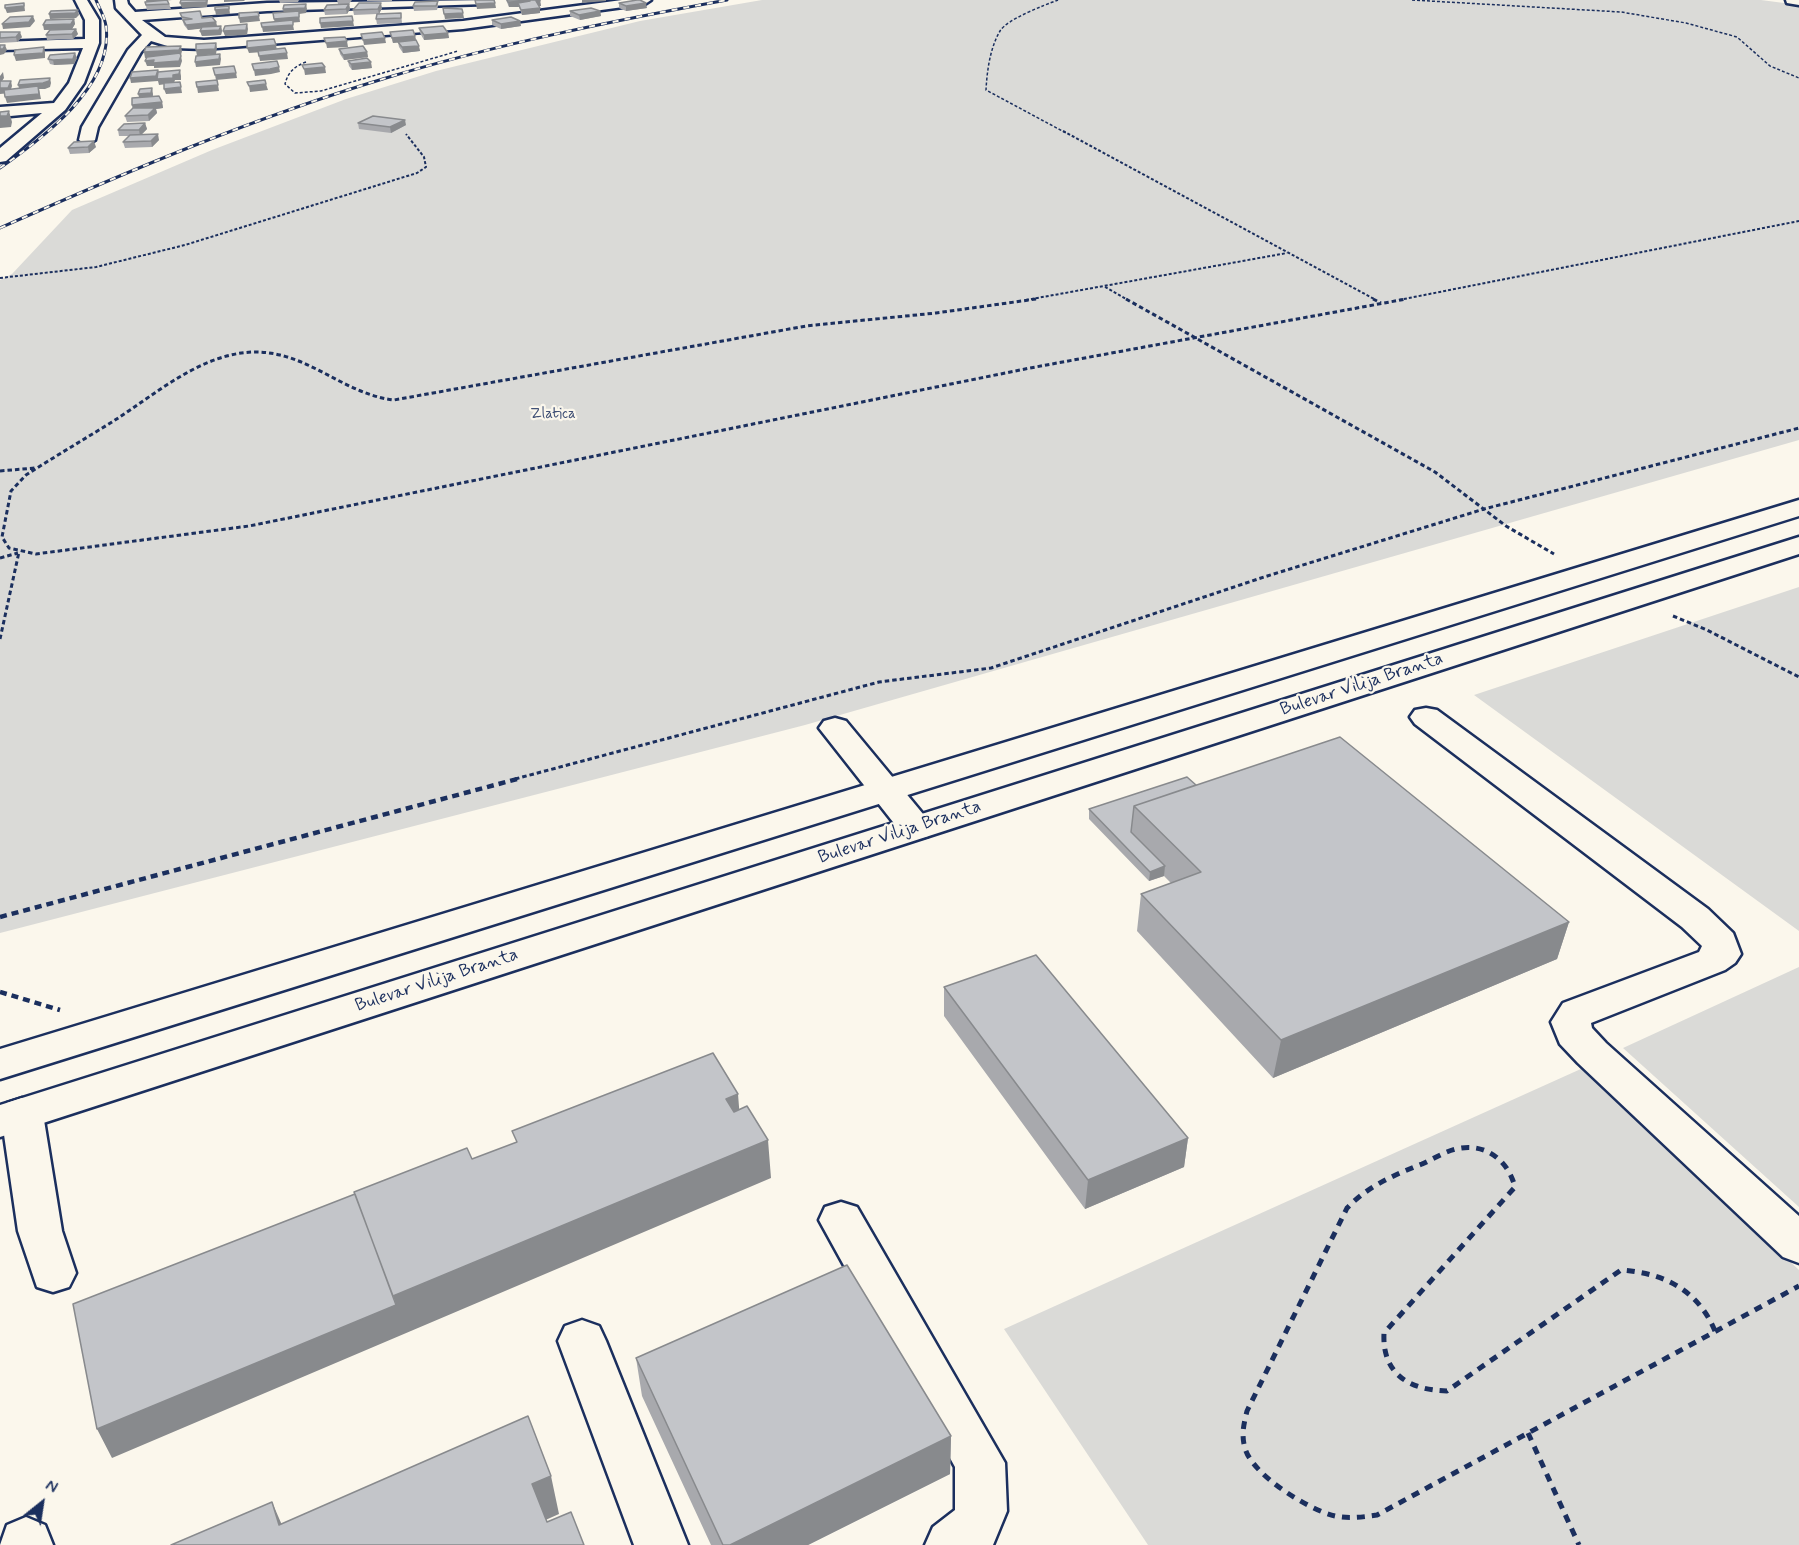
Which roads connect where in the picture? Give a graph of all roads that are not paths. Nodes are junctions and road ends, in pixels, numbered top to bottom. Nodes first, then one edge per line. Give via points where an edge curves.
1 (81, 0) edge
2 (121, 0) edge
3 (487, 0) edge
4 (561, 0) edge
5 (645, 0) edge
6 (1792, 0) edge
7 (1799, 1) edge
8 (399, 2) edge
9 (575, 12) junction
10 (135, 16) junction
11 (306, 37) junction
12 (145, 40) junction
13 (92, 43) junction
14 (0, 46) edge
15 (307, 62) edge
16 (59, 107) junction
17 (0, 112) edge
18 (87, 140) edge
19 (0, 157) edge
20 (1799, 508) edge
21 (1799, 545) edge
22 (1426, 717) dead end
23 (835, 728) dead end
24 (886, 791) junction
25 (916, 828) junction
26 (0, 1064) edge
27 (7, 1119) edge
28 (841, 1220) dead end
29 (1799, 1244) edge
30 (53, 1272) dead end
31 (582, 1341) dead end
32 (661, 1545) edge
33 (952, 1545) edge

1 - 13 street via 92,20
2 - 10 street via 121,5
3 - 8 street
4 - 9 street
5 - 9 street
6 - 7 street
8 - 10 street
9 - 11 street
10 - 12 street
11 - 12 street via 183,43
11 - 15 street
12 - 18 street via 90,127
13 - 14 street
13 - 16 street via 76,83
16 - 17 street
16 - 19 street
20 - 24 street
21 - 25 street, Bulevar Vilija Branta
22 - 29 street via 1695,918 1719,942 1722,954 1712,962 1577,1013 1571,1022 1574,1034
23 - 24 street
24 - 25 street
24 - 26 street
25 - 27 street, Bulevar Vilija Branta
27 - 30 street
28 - 33 street via 981,1463 984,1506 969,1537
31 - 32 street

